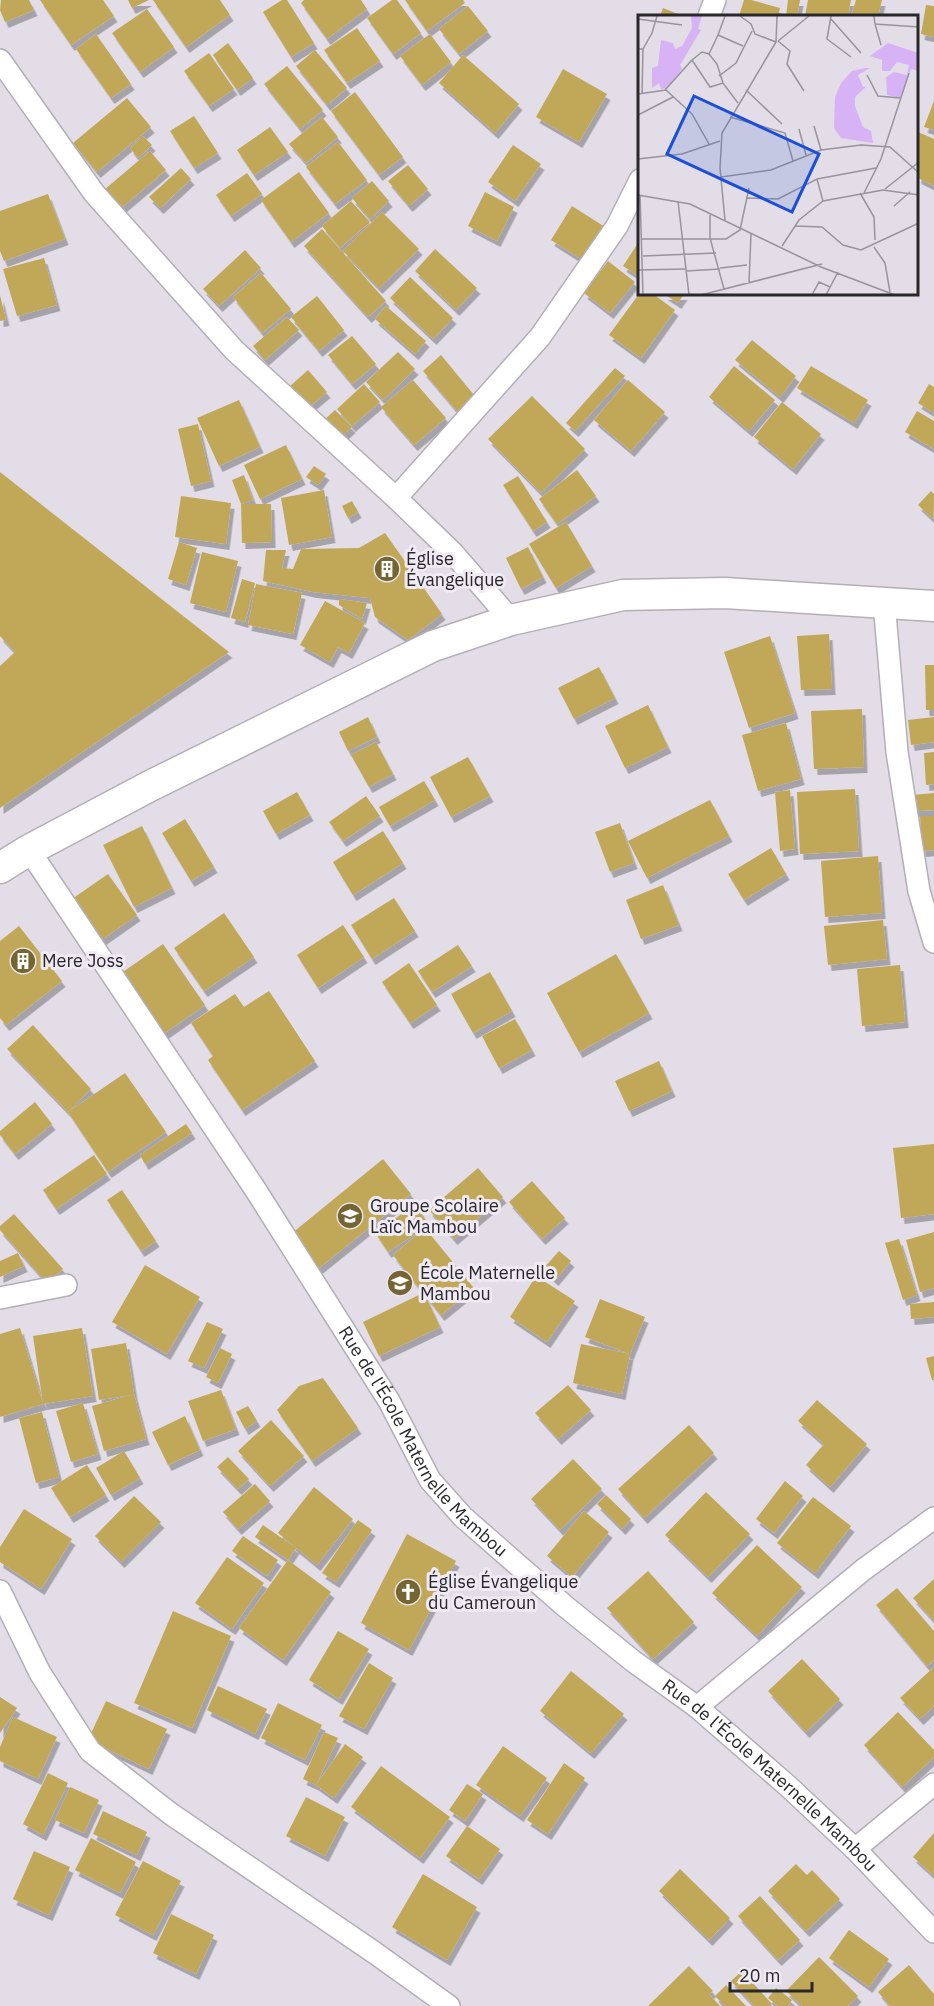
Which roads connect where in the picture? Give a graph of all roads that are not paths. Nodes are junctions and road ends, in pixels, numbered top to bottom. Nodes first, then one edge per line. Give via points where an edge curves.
1 (715, 0) edge
2 (710, 15) edge
3 (0, 60) edge
4 (638, 184) edge
5 (396, 498) junction
6 (884, 602) junction
7 (934, 606) edge
8 (512, 620) junction
9 (29, 850) junction
10 (0, 868) edge
11 (934, 942) edge
12 (66, 1285) dead end
13 (0, 1298) edge
14 (934, 1518) edge
15 (0, 1591) edge
16 (697, 1707) junction
17 (934, 1784) edge
18 (855, 1848) junction
19 (934, 1932) edge
20 (448, 2006) edge

1 - 2 street
3 - 5 street via 94,193 234,350
4 - 5 street via 617,226 540,337
5 - 8 street via 453,553
6 - 7 street
6 - 8 street via 725,593 623,595
6 - 11 street via 897,752 919,891
8 - 9 street via 433,646
9 - 10 street
9 - 16 street, Rue de l'École Maternelle Mambou via 263,1202 389,1401 430,1480 463,1517 566,1607
12 - 13 street
14 - 16 street via 863,1570
15 - 20 street via 40,1673 90,1750 171,1814
16 - 18 street, Rue de l'École Maternelle Mambou
17 - 18 street
18 - 19 street, Rue de l'École Maternelle Mambou

